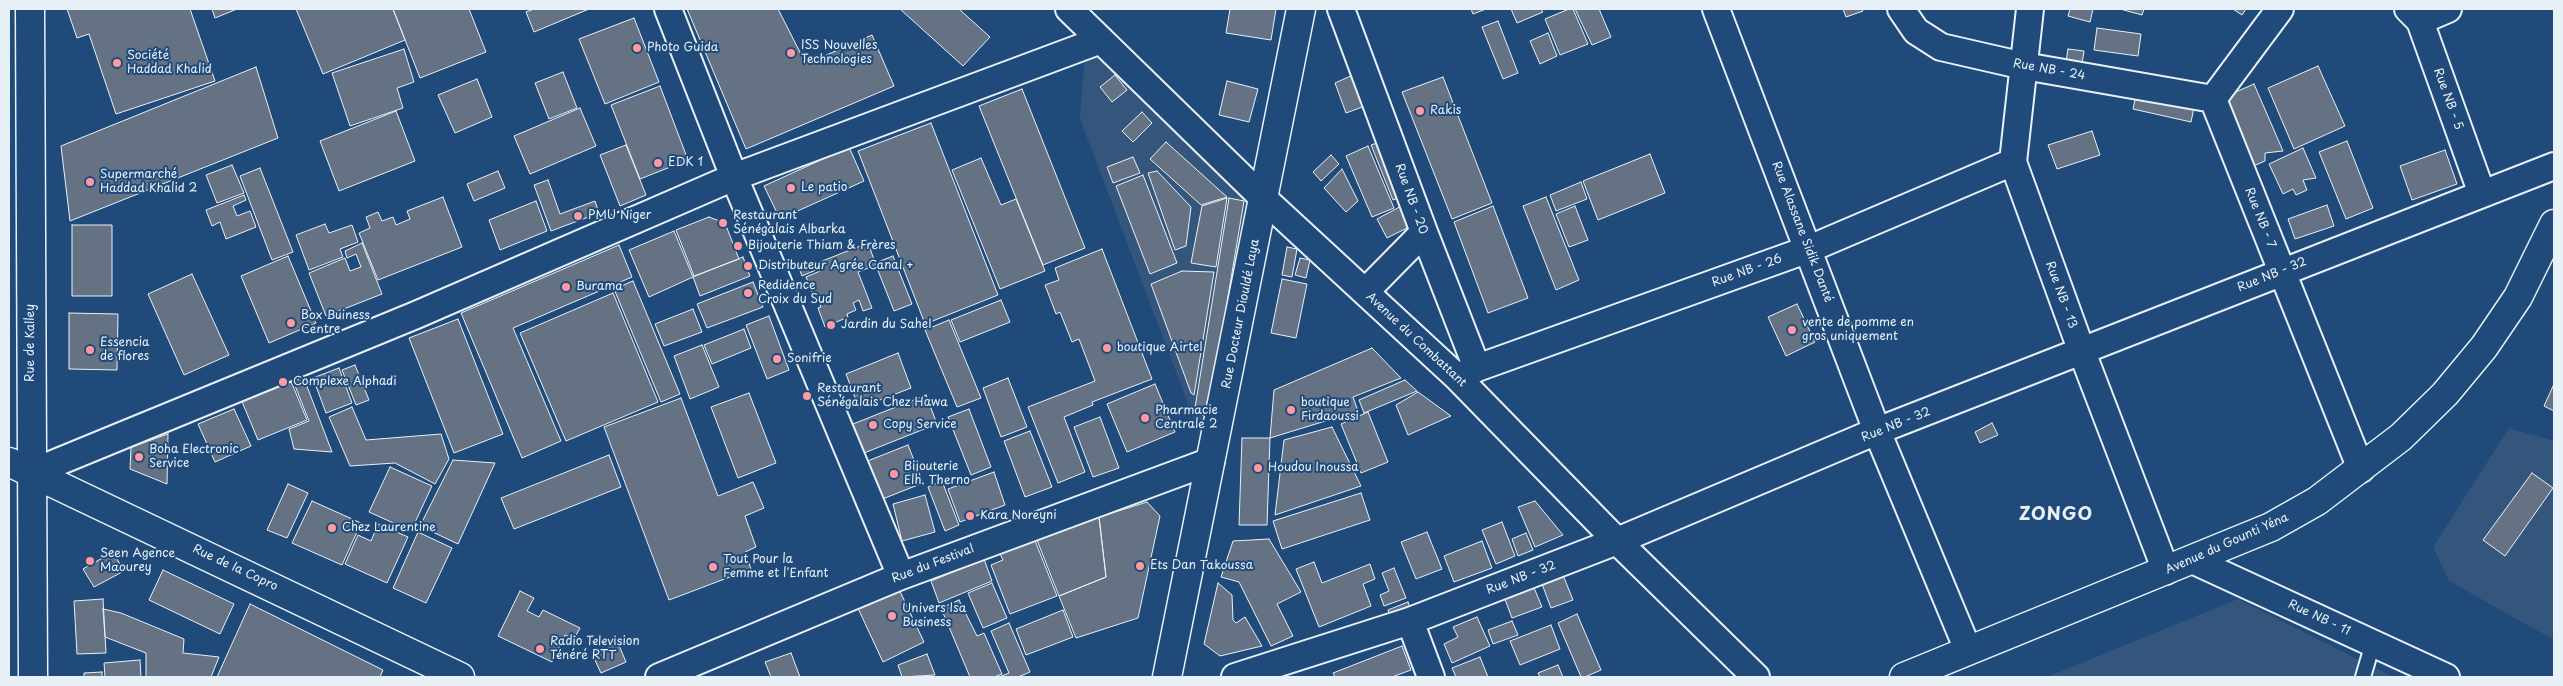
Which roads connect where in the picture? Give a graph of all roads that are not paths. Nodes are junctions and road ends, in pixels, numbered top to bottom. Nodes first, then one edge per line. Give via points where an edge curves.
1 (30, 9) edge
2 (668, 9) edge
3 (1069, 9) edge
4 (1301, 9) edge
5 (1341, 9) edge
6 (1901, 9) edge
7 (2030, 9) edge
8 (2280, 9) edge
9 (2448, 9) edge
10 (1719, 10) edge
11 (2414, 15) edge
12 (1101, 40) junction
13 (2024, 66) junction
14 (2213, 99) junction
15 (2013, 162) junction
16 (2554, 166) edge
17 (734, 177) junction
18 (2482, 194) junction
19 (1264, 198) junction
20 (2554, 224) edge
21 (1424, 232) junction
22 (1809, 249) junction
23 (2281, 271) junction
24 (1365, 292) junction
25 (2082, 352) junction
26 (1467, 373) junction
27 (1877, 432) junction
28 (1212, 461) junction
29 (20, 467) edge
30 (2361, 469) junction
31 (1617, 541) junction
32 (2192, 560) junction
33 (2166, 571) junction
34 (901, 576) junction
35 (1410, 620) junction
36 (2373, 643) junction
37 (1968, 650) junction
38 (33, 677) edge
39 (460, 677) edge
40 (659, 677) edge
41 (1167, 677) edge
42 (1235, 677) edge
43 (1431, 677) edge
44 (1756, 677) edge
45 (1904, 677) edge
46 (2363, 677) edge
47 (2446, 677) edge

1 - 29 street, Rue de Kalley
2 - 17 street
3 - 12 street, Avenue du Combattant
4 - 19 street, Rue Docteur Diouldé Laya
5 - 21 street, Rue NB - 20
6 - 13 street, Rue NB - 24 via 1916,31 1941,47
7 - 13 street, Rue NB - 13
8 - 14 street
9 - 11 street
10 - 22 street, Rue Alassane Sidik Danté
11 - 18 street, Rue NB - 5
12 - 17 street
12 - 19 street, Avenue du Combattant
13 - 14 street, Rue NB - 24
13 - 15 street, Rue NB - 13
14 - 23 street, Rue NB - 7
15 - 22 street, Rue NB - 26
15 - 25 street, Rue NB - 13
16 - 18 street, Rue NB - 32
17 - 29 street via 416,315
17 - 34 street
18 - 23 street, Rue NB - 32
19 - 24 street, Avenue du Combattant
19 - 28 street, Rue Docteur Diouldé Laya
20 - 30 street, Avenue du Gounti Yéna via 2518,297 2484,347 2445,394 2401,437
21 - 24 street
21 - 26 street, Rue NB - 20
22 - 26 street, Rue NB - 26
22 - 27 street, Rue Alassane Sidik Danté
23 - 25 street, Rue NB - 32
23 - 30 street, Rue NB - 7
24 - 26 street, Avenue du Combattant
25 - 27 street, Rue NB - 32
25 - 33 street, Rue NB - 13
26 - 31 street, Avenue du Combattant
27 - 31 street, Rue NB - 32
27 - 37 street, Rue Alassane Sidik Danté
28 - 34 street, Rue du Festival
28 - 41 street, Rue Docteur Diouldé Laya
29 - 38 street, Rue de Kalley
29 - 39 street, Rue de la Copro
30 - 32 street, Avenue du Gounti Yéna via 2317,501 2271,527
31 - 35 street, Rue NB - 32
31 - 44 street, Avenue du Combattant
32 - 33 street, Avenue du Gounti Yéna
32 - 36 street, Rue NB - 11
33 - 37 street, Avenue du Gounti Yéna
34 - 40 street, Rue du Festival
35 - 42 street, Rue NB - 32
35 - 43 street
36 - 46 lane
36 - 47 street, Rue NB - 11
37 - 45 street, Avenue du Gounti Yéna

